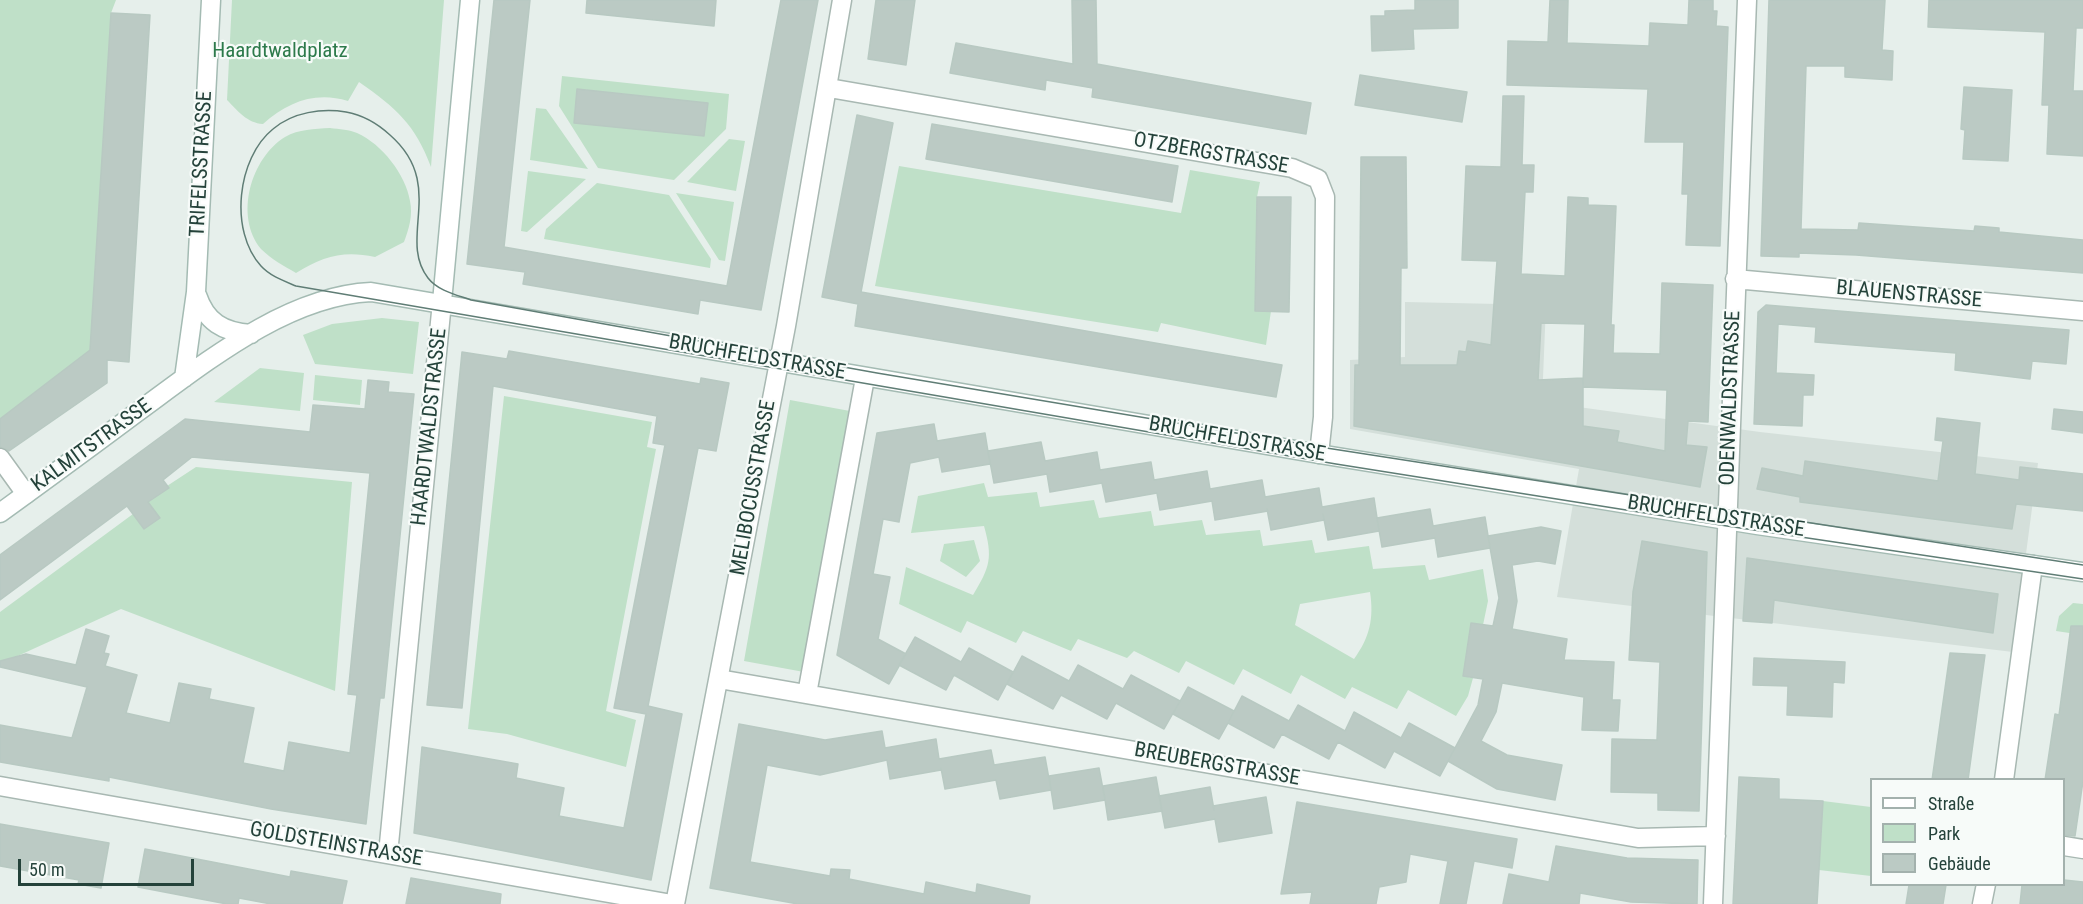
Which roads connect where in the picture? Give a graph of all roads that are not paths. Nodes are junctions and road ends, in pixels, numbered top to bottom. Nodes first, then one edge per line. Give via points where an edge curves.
1 (211, 0) edge
2 (470, 0) edge
3 (842, 0) edge
4 (1747, 0) edge
5 (829, 88) junction
6 (1735, 279) junction
7 (196, 292) junction
8 (442, 302) junction
9 (2083, 311) edge
10 (251, 334) junction
11 (777, 362) junction
12 (184, 378) junction
13 (865, 378) junction
14 (1319, 454) junction
15 (0, 458) edge
16 (26, 494) junction
17 (0, 513) edge
18 (1727, 520) junction
19 (2033, 565) junction
20 (2083, 572) edge
21 (719, 679) junction
22 (807, 694) junction
23 (2004, 778) edge
24 (0, 786) edge
25 (1716, 836) junction
26 (2065, 846) edge
27 (2083, 849) edge
28 (388, 854) junction
29 (1986, 886) edge
30 (674, 904) edge
31 (1713, 904) edge
32 (1982, 904) edge

1 - 7 street, TRIFELSSTRASSE
2 - 8 street, HAARDTWALDSTRASSE
3 - 5 street, MELIBOCUSSTRASSE
4 - 6 street, ODENWALDSTRASSE
5 - 11 street, MELIBOCUSSTRASSE
5 - 14 street, OTZBERGSTRASSE via 1292,168 1318,179 1325,197 1323,417
6 - 9 street, BLAUENSTRASSE
6 - 18 street, ODENWALDSTRASSE
7 - 10 street, TRIFELSSTRASSE via 212,322 225,330
7 - 12 street, TRIFELSSTRASSE
8 - 10 street via 356,292 308,305
8 - 11 street, BRUCHFELDSTRASSE
8 - 28 street, HAARDTWALDSTRASSE
10 - 12 street
11 - 13 street, BRUCHFELDSTRASSE
11 - 21 street, MELIBOCUSSTRASSE
12 - 16 street, KALMITSTRASSE
13 - 14 street, BRUCHFELDSTRASSE
13 - 22 street
14 - 18 street, BRUCHFELDSTRASSE
15 - 16 street
16 - 17 street, KALMITSTRASSE
18 - 19 street, BRUCHFELDSTRASSE
18 - 25 street, ODENWALDSTRASSE
19 - 20 street, BRUCHFELDSTRASSE
19 - 23 street
21 - 22 street, BREUBERGSTRASSE
21 - 30 street, MELIBOCUSSTRASSE
22 - 25 street, BREUBERGSTRASSE via 1638,838
24 - 28 street, GOLDSTEINSTRASSE
25 - 31 street, ODENWALDSTRASSE
26 - 27 street
28 - 30 street, GOLDSTEINSTRASSE
29 - 32 street

